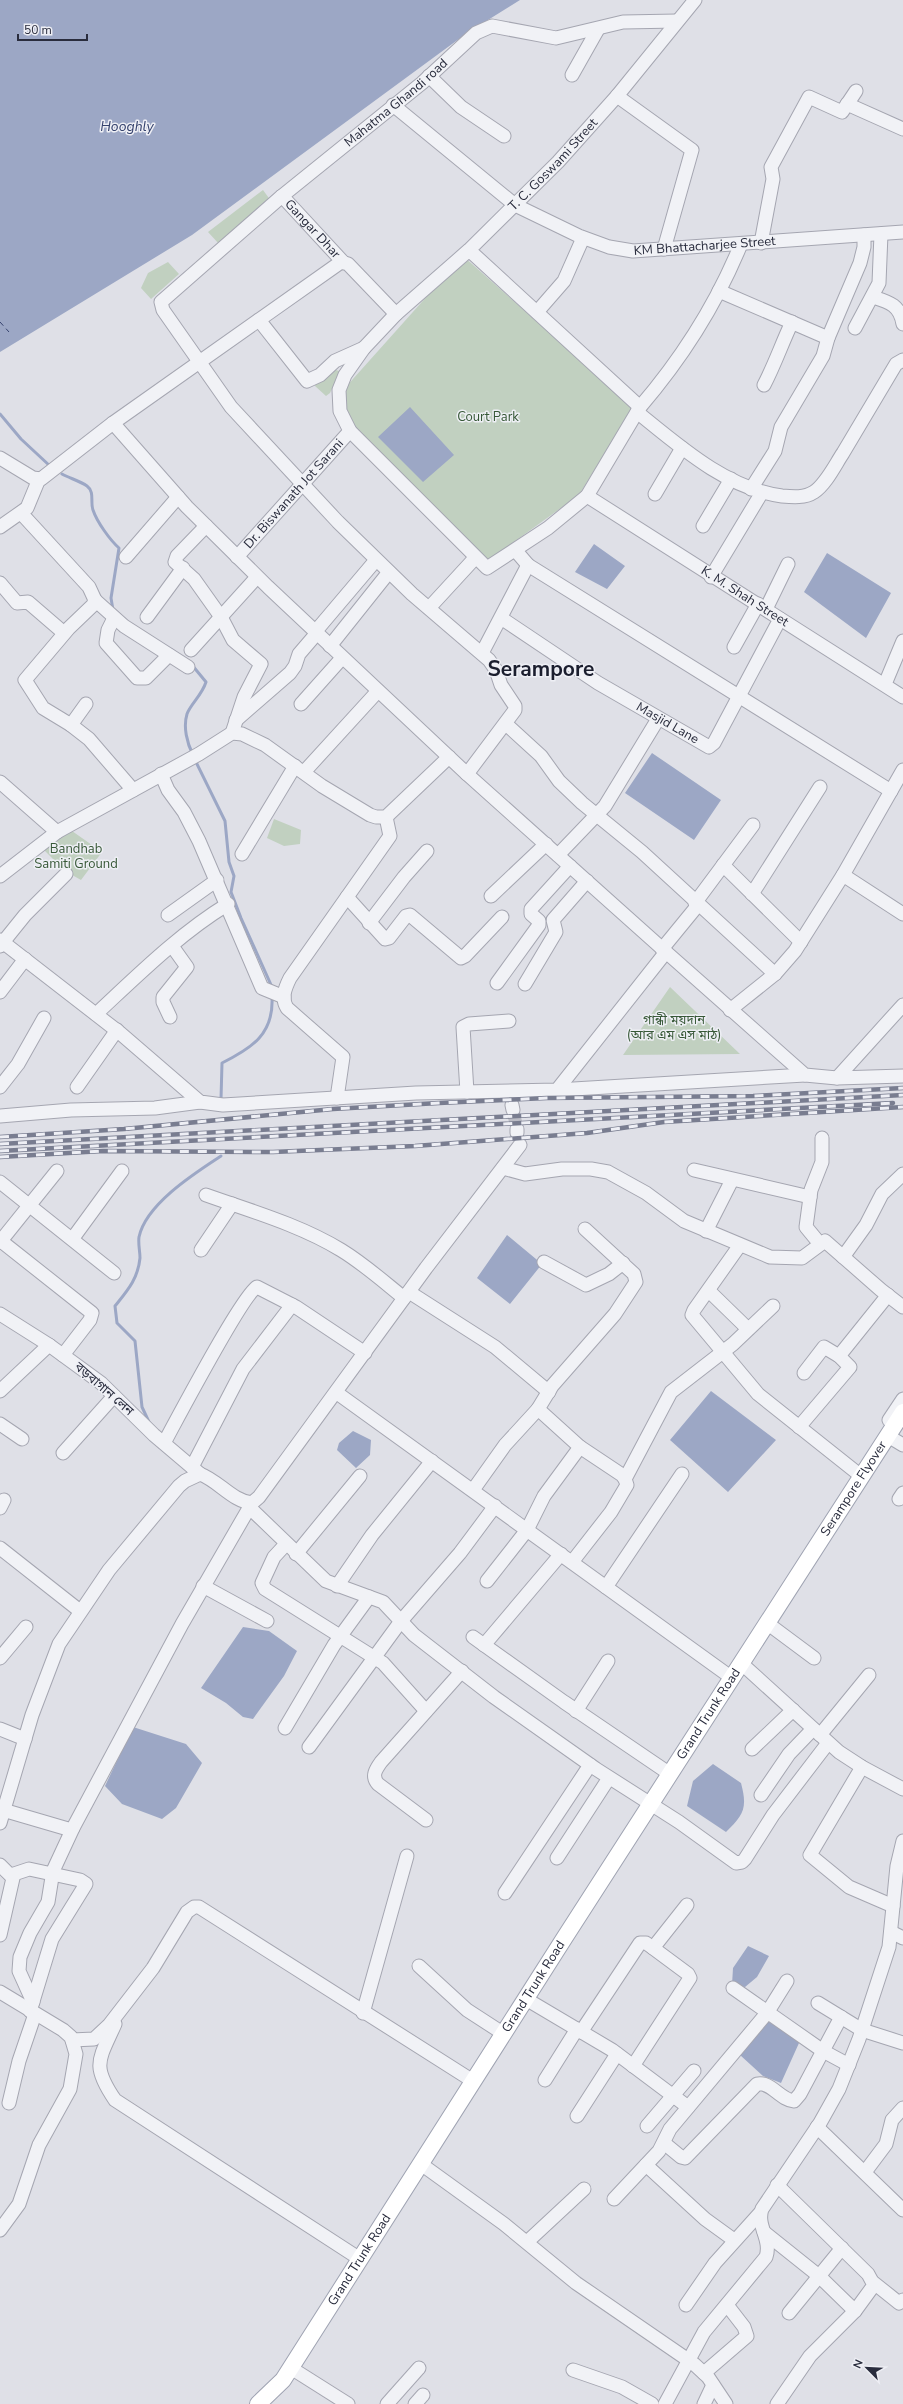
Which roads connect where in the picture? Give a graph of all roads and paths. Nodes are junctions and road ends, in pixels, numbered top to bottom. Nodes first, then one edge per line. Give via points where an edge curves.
1 (695, 0) edge
2 (677, 21) junction
3 (598, 29) junction
4 (572, 75) dead end
5 (429, 76) junction
6 (856, 91) dead end
7 (617, 96) junction
8 (847, 104) junction
9 (393, 105) junction
10 (903, 129) edge
11 (504, 136) dead end
12 (282, 196) junction
13 (515, 205) junction
14 (903, 232) edge
15 (881, 234) junction
16 (864, 235) junction
17 (583, 238) junction
18 (761, 243) junction
19 (742, 244) junction
20 (664, 249) junction
21 (469, 250) junction
22 (343, 262) junction
23 (719, 291) junction
24 (873, 297) junction
25 (537, 312) junction
26 (396, 314) junction
27 (260, 320) junction
28 (792, 322) junction
29 (903, 324) edge
30 (855, 328) dead end
31 (828, 338) junction
32 (364, 348) junction
33 (903, 360) edge
34 (201, 362) junction
35 (764, 385) dead end
36 (639, 409) junction
37 (113, 423) junction
38 (350, 431) junction
39 (682, 448) junction
40 (0, 458) edge
41 (39, 479) junction
42 (731, 479) junction
43 (303, 484) junction
44 (756, 491) junction
45 (656, 494) dead end
46 (587, 496) junction
47 (178, 497) junction
48 (21, 513) junction
49 (206, 526) junction
50 (703, 526) dead end
51 (0, 527) edge
52 (516, 550) junction
53 (126, 557) dead end
54 (237, 557) junction
55 (475, 558) junction
56 (376, 560) junction
57 (788, 564) dead end
58 (528, 565) junction
59 (183, 568) junction
60 (389, 572) junction
61 (257, 577) junction
62 (711, 577) junction
63 (0, 583) edge
64 (95, 600) junction
65 (762, 606) junction
66 (429, 608) junction
67 (221, 616) junction
68 (147, 617) dead end
69 (114, 618) junction
70 (501, 618) junction
71 (780, 619) junction
72 (64, 633) junction
73 (316, 633) junction
74 (903, 641) edge
75 (330, 646) junction
76 (734, 647) dead end
77 (191, 650) dead end
78 (482, 653) junction
79 (169, 655) junction
80 (342, 658) junction
81 (188, 667) dead end
82 (885, 684) junction
83 (378, 691) junction
84 (903, 697) edge
85 (738, 698) junction
86 (86, 704) dead end
87 (301, 704) dead end
88 (658, 719) junction
89 (236, 720) junction
90 (71, 724) junction
91 (506, 724) junction
92 (232, 733) junction
93 (449, 757) junction
94 (300, 769) junction
95 (161, 774) junction
96 (467, 774) junction
97 (0, 782) edge
98 (899, 782) edge
99 (820, 787) dead end
100 (133, 790) junction
101 (596, 815) junction
102 (386, 817) junction
103 (753, 825) dead end
104 (57, 832) junction
105 (546, 844) junction
106 (427, 851) dead end
107 (242, 854) dead end
108 (558, 855) junction
109 (723, 865) junction
110 (570, 866) junction
111 (66, 874) dead end
112 (843, 875) junction
113 (0, 876) edge
114 (216, 880) junction
115 (587, 881) junction
116 (752, 894) junction
117 (491, 896) dead end
118 (347, 898) junction
119 (228, 904) junction
120 (697, 904) junction
121 (903, 914) edge
122 (168, 915) dead end
123 (502, 917) dead end
124 (369, 923) junction
125 (801, 942) junction
126 (1, 943) edge
127 (172, 946) junction
128 (664, 950) junction
129 (25, 958) junction
130 (775, 974) junction
131 (497, 983) dead end
132 (525, 984) dead end
133 (0, 992) edge
134 (284, 997) junction
135 (903, 1005) edge
136 (730, 1010) junction
137 (96, 1014) junction
138 (170, 1017) dead end
139 (44, 1018) dead end
140 (509, 1021) dead end
141 (117, 1030) junction
142 (805, 1075) junction
143 (903, 1076) edge
144 (837, 1078) junction
145 (0, 1087) edge
146 (77, 1087) dead end
147 (557, 1090) junction
148 (467, 1092) junction
149 (337, 1098) junction
150 (200, 1102) junction
151 (0, 1116) edge
152 (518, 1138) tunnel mouth
153 (822, 1138) dead end
154 (503, 1168) junction
155 (694, 1170) dead end
156 (57, 1171) dead end
157 (122, 1171) dead end
158 (902, 1174) edge
159 (732, 1180) junction
160 (0, 1182) edge
161 (206, 1196) dead end
162 (810, 1197) junction
163 (30, 1204) junction
164 (232, 1204) junction
165 (585, 1229) dead end
166 (706, 1231) junction
167 (73, 1238) junction
168 (0, 1241) edge
169 (820, 1244) junction
170 (740, 1246) junction
171 (201, 1250) dead end
172 (843, 1257) junction
173 (544, 1262) dead end
174 (623, 1263) junction
175 (114, 1273) dead end
176 (709, 1291) junction
177 (407, 1295) junction
178 (888, 1296) junction
179 (292, 1305) junction
180 (773, 1306) dead end
181 (903, 1307) edge
182 (0, 1314) edge
183 (748, 1330) junction
184 (49, 1345) junction
185 (724, 1351) junction
186 (365, 1353) junction
187 (63, 1355) junction
188 (839, 1356) junction
189 (804, 1373) dead end
190 (0, 1391) edge
191 (549, 1392) junction
192 (337, 1393) junction
193 (114, 1396) junction
194 (903, 1399) edge
195 (538, 1409) junction
196 (903, 1412) edge
197 (903, 1423) edge
198 (0, 1424) edge
199 (799, 1427) junction
200 (22, 1439) dead end
201 (898, 1442) edge
202 (164, 1443) junction
203 (580, 1447) junction
204 (62, 1453) dead end
205 (432, 1461) junction
206 (196, 1470) junction
207 (856, 1472) junction
208 (682, 1474) dead end
209 (360, 1476) dead end
210 (625, 1479) junction
211 (472, 1490) junction
212 (250, 1505) junction
213 (494, 1506) junction
214 (527, 1530) junction
215 (286, 1544) junction
216 (0, 1548) edge
217 (296, 1554) junction
218 (561, 1554) junction
219 (572, 1562) junction
220 (804, 1566) junction
221 (796, 1579) junction
222 (487, 1581) dead end
223 (203, 1586) junction
224 (337, 1586) junction
225 (606, 1587) junction
226 (369, 1597) junction
227 (80, 1611) junction
228 (267, 1621) dead end
229 (401, 1621) junction
230 (767, 1623) junction
231 (26, 1627) dead end
232 (340, 1637) junction
233 (473, 1637) dead end
234 (484, 1645) junction
235 (374, 1657) junction
236 (0, 1658) edge
237 (814, 1658) dead end
238 (608, 1661) dead end
239 (741, 1663) junction
240 (462, 1671) junction
241 (869, 1675) dead end
242 (732, 1678) junction
243 (793, 1710) junction
244 (426, 1711) junction
245 (576, 1711) junction
246 (285, 1728) dead end
247 (0, 1729) edge
248 (820, 1736) junction
249 (25, 1739) junction
250 (309, 1747) dead end
251 (752, 1750) dead end
252 (590, 1765) junction
253 (862, 1767) junction
254 (670, 1774) junction
255 (609, 1778) junction
256 (6, 1780) edge
257 (903, 1789) edge
258 (762, 1795) dead end
259 (651, 1804) junction
260 (2, 1817) edge
261 (426, 1820) dead end
262 (73, 1828) junction
263 (903, 1841) edge
264 (407, 1856) dead end
265 (557, 1858) dead end
266 (0, 1865) edge
267 (11, 1875) junction
268 (52, 1875) junction
269 (505, 1893) dead end
270 (687, 1905) dead end
271 (893, 1906) junction
272 (891, 1932) junction
273 (0, 1935) edge
274 (903, 1938) edge
275 (653, 1948) junction
276 (419, 1966) dead end
277 (786, 1981) dead end
278 (733, 1988) dead end
279 (0, 1992) edge
280 (526, 1999) junction
281 (818, 2003) dead end
282 (33, 2009) junction
283 (120, 2012) junction
284 (363, 2013) junction
285 (767, 2013) junction
286 (841, 2016) junction
287 (579, 2030) junction
288 (862, 2030) junction
289 (504, 2034) junction
290 (72, 2040) junction
291 (903, 2043) edge
292 (823, 2051) junction
293 (617, 2054) junction
294 (849, 2064) junction
295 (633, 2066) junction
296 (694, 2071) dead end
297 (544, 2080) dead end
298 (473, 2081) junction
299 (673, 2095) junction
300 (9, 2103) dead end
301 (688, 2106) junction
302 (903, 2108) edge
303 (577, 2116) dead end
304 (647, 2126) dead end
305 (818, 2127) junction
306 (664, 2143) junction
307 (421, 2164) junction
308 (646, 2165) junction
309 (865, 2172) junction
310 (777, 2185) junction
311 (584, 2188) dead end
312 (614, 2200) dead end
313 (903, 2210) edge
314 (760, 2213) junction
315 (1, 2226) edge
316 (764, 2232) junction
317 (734, 2240) junction
318 (527, 2242) junction
319 (842, 2248) junction
320 (360, 2259) junction
321 (819, 2276) junction
322 (874, 2282) junction
323 (902, 2303) edge
324 (686, 2305) dead end
325 (727, 2305) junction
326 (855, 2311) junction
327 (789, 2313) dead end
328 (688, 2360) junction
329 (419, 2368) dead end
330 (573, 2370) dead end
331 (704, 2373) junction
332 (287, 2374) junction
333 (713, 2385) junction
334 (342, 2403) edge
335 (258, 2404) edge
336 (270, 2404) edge
337 (387, 2404) edge
338 (652, 2404) edge
339 (665, 2404) edge
340 (704, 2404) edge
341 (726, 2404) edge
342 (777, 2404) edge

1 - 2 street, T. C. Goswami Street
2 - 3 street, Mahatma Ghandi road via 636,21
2 - 7 street, T. C. Goswami Street
3 - 4 street
3 - 5 street, Mahatma Ghandi road via 556,38 501,27 485,28 465,42
5 - 9 street, Mahatma Ghandi road
5 - 11 street via 461,107
6 - 8 street
7 - 13 street, T. C. Goswami Street via 558,162
7 - 20 street via 692,150
8 - 10 street
8 - 18 street via 842,112 809,97 771,167 773,179
9 - 12 street, Mahatma Ghandi road
9 - 13 street, KM Bhattacharjee Street
12 - 22 street, Gangar Dhar
12 - 34 street, Mahatma Ghandi road via 163,299 161,304
13 - 17 street, KM Bhattacharjee Street
13 - 21 street, T. C. Goswami Street
14 - 15 street, KM Bhattacharjee Street
15 - 16 street, KM Bhattacharjee Street
15 - 24 street via 880,278
16 - 18 street, KM Bhattacharjee Street
16 - 31 street via 860,263
17 - 20 street, KM Bhattacharjee Street via 609,247 633,251
17 - 25 street via 564,281
18 - 19 street, KM Bhattacharjee Street
19 - 20 street, KM Bhattacharjee Street
19 - 23 street
21 - 25 street
21 - 26 street, T. C. Goswami Street
22 - 26 street, Gangar Dhar
22 - 27 street
23 - 28 street
23 - 36 street via 679,360
24 - 29 street via 896,306 901,313
24 - 30 street
25 - 36 street
26 - 32 street, T. C. Goswami Street
27 - 32 street via 307,381 320,375 335,361
27 - 34 street
28 - 31 street
28 - 35 street
31 - 44 street via 824,356 781,427 775,451
32 - 38 street via 345,375 339,390 340,411
33 - 44 street via 896,364 833,469 817,490 806,496 795,497
34 - 37 street
34 - 43 street via 231,407
36 - 39 street
36 - 46 street
37 - 41 street
37 - 47 street
38 - 43 street, Dr. Biswanath Jot Sarani
38 - 55 street
39 - 42 street
39 - 45 street
40 - 41 street
41 - 48 street via 31,502
42 - 44 street
42 - 50 street
43 - 54 street, Dr. Biswanath Jot Sarani
43 - 56 street
44 - 62 street
46 - 52 street
46 - 62 street, K. M. Shah Street via 662,542
47 - 49 street
47 - 53 street
48 - 51 street
48 - 64 street via 89,587
49 - 54 street
49 - 59 street via 176,558 175,562
52 - 55 street via 487,568
52 - 58 street
54 - 61 street
55 - 66 street
56 - 60 street
56 - 73 street
57 - 65 street
58 - 70 street
58 - 85 street via 605,611
59 - 67 street
59 - 68 street
60 - 66 street
60 - 75 street
61 - 67 street
61 - 73 street
62 - 65 street, K. M. Shah Street
63 - 72 street via 17,603 28,602
64 - 69 street
64 - 72 street
65 - 71 street, K. M. Shah Street
65 - 76 street
66 - 78 street
67 - 77 street
67 - 89 street via 233,640 261,664 244,697
69 - 79 street
69 - 79 street via 108,630 106,643 137,678 146,678
70 - 78 street
70 - 88 street, Masjid Lane via 598,683
71 - 82 street, K. M. Shah Street
71 - 85 street, Masjid Lane
72 - 90 street via 24,680 43,708
73 - 75 street
73 - 89 street via 299,654 290,673
74 - 82 street
75 - 80 street
78 - 91 street via 492,665 514,706 515,710
79 - 81 street
80 - 83 street
80 - 87 street
82 - 84 street, K. M. Shah Street
83 - 93 street
83 - 94 street
85 - 88 street, Masjid Lane via 711,747
85 - 98 street
86 - 90 street
88 - 101 street via 611,798
89 - 92 street
90 - 100 street via 89,739
91 - 96 street
91 - 101 street via 541,756 560,781
92 - 94 street via 259,741
92 - 95 street
93 - 96 street
93 - 102 street
94 - 102 street via 322,786 370,815
94 - 107 street
95 - 100 street
95 - 114 street via 200,841
96 - 105 street
97 - 104 street
98 - 112 street
99 - 116 street
100 - 104 street
101 - 108 street
101 - 120 street via 642,852
102 - 118 street via 390,836
103 - 109 street
104 - 113 street
105 - 108 street
105 - 117 street
106 - 124 street
108 - 110 street
109 - 116 street
109 - 120 street
110 - 115 street
110 - 131 street via 532,907 530,913 539,921 539,925
111 - 126 street
112 - 121 street
112 - 125 street
114 - 119 street
114 - 122 street
115 - 128 street
115 - 132 street via 553,920 556,932
116 - 125 street
118 - 124 street
118 - 134 street via 290,978
119 - 127 street
119 - 134 street via 262,988
120 - 128 street
120 - 130 street
123 - 124 street via 461,958 412,915 406,916 386,939
125 - 130 street
126 - 129 street
127 - 137 street
127 - 138 street via 187,967 163,997
128 - 136 street
128 - 147 street
129 - 133 street
129 - 137 street
130 - 136 street
134 - 149 street via 287,1008 343,1057
135 - 144 street
136 - 142 street
137 - 141 street
139 - 145 street via 18,1064
140 - 148 street via 469,1024 464,1027
141 - 146 street
141 - 150 street
142 - 144 street
142 - 147 street
143 - 144 street
147 - 148 street via 511,1100
148 - 149 street
149 - 150 street via 223,1106
150 - 151 street via 155,1108 71,1110
152 - 154 street
153 - 162 street via 822,1162
154 - 166 street via 525,1174 562,1169 608,1172 646,1193 680,1219
154 - 177 street
155 - 159 street
156 - 163 street
157 - 167 street
158 - 172 street via 882,1194 866,1225
159 - 162 street
159 - 166 street
160 - 163 street
161 - 164 street
162 - 169 street via 806,1230
163 - 167 street
163 - 168 street
164 - 171 street
164 - 177 street via 294,1227 336,1248
165 - 174 street
166 - 170 street
167 - 175 street
168 - 187 street via 92,1313 90,1320
169 - 170 street via 808,1255 797,1259 770,1257
169 - 172 street via 827,1242
170 - 176 street
172 - 178 street
173 - 174 street via 586,1285 609,1274
174 - 191 street via 637,1278 635,1286 615,1314
176 - 183 street
176 - 185 street via 692,1315
177 - 186 street
177 - 191 street via 495,1347
178 - 181 street
178 - 188 street
179 - 186 street
179 - 202 street via 261,1288 254,1289 231,1324
179 - 206 street via 243,1369
180 - 183 street
182 - 184 street, বড়বাগান লেন
183 - 185 street
184 - 187 street, বড়বাগান লেন
184 - 190 street
185 - 199 street via 758,1394
185 - 210 street via 671,1392
186 - 192 street
187 - 193 street, বড়বাগান লেন
188 - 189 street via 824,1347
188 - 199 street via 850,1365 850,1370
191 - 195 street
192 - 205 street
192 - 212 street via 259,1497
193 - 202 street, বড়বাগান লেন
193 - 204 street
194 - 207 street
195 - 203 street
195 - 211 street via 505,1446
196 - 220 main road, Serampore Flyover
197 - 201 street
198 - 200 street
199 - 207 street
201 - 221 street via 806,1572
202 - 206 street, বড়বাগান লেন
203 - 210 street
203 - 214 street via 544,1496
205 - 211 street
205 - 224 street via 372,1535
206 - 212 street, বড়বাগান লেন
206 - 227 street via 179,1486 109,1570
207 - 220 street via 808,1545
208 - 225 street
209 - 217 street
210 - 219 street via 626,1488
211 - 213 street
212 - 215 street
212 - 223 street
213 - 214 street
213 - 229 street via 460,1553
214 - 218 street
214 - 222 street
215 - 217 street
215 - 232 street via 274,1557 262,1586
216 - 227 street
217 - 224 street via 320,1577
218 - 219 street
218 - 234 street
219 - 225 street
220 - 221 main road, Grand Trunk Road
221 - 230 main road, Grand Trunk Road
223 - 228 street
223 - 262 street
224 - 226 street
225 - 242 street
226 - 229 street via 385,1604
226 - 232 street
227 - 249 street via 55,1652
229 - 235 street
229 - 240 street via 414,1635
230 - 237 street
230 - 239 main road, Grand Trunk Road
231 - 236 street
232 - 235 street
232 - 246 street
233 - 234 street
234 - 245 street
235 - 244 street via 390,1669
235 - 250 street
238 - 245 street
239 - 242 main road, Grand Trunk Road
239 - 243 street
240 - 244 street
240 - 252 street
241 - 248 street
242 - 254 main road, Grand Trunk Road
243 - 248 street
243 - 251 street
244 - 261 street via 381,1762 374,1778 378,1784
245 - 254 street
247 - 249 street
248 - 253 street
248 - 258 street via 790,1754
248 - 259 street via 773,1816 745,1859 739,1863
249 - 256 street
252 - 255 street
252 - 269 street
253 - 257 street
253 - 271 street via 810,1855 849,1887
254 - 259 main road, Grand Trunk Road
255 - 259 street
255 - 265 street
256 - 260 street
259 - 280 main road, Grand Trunk Road
260 - 262 street
262 - 268 street
263 - 271 street
264 - 284 street
266 - 267 street
267 - 268 street via 29,1869
267 - 273 street via 13,1880
268 - 282 street via 52,1891 48,1902 20,1957 19,1971
268 - 282 street via 80,1880 86,1884 52,1939
270 - 275 street
271 - 272 street
272 - 274 street
272 - 288 street via 890,1947
275 - 287 street via 646,1943 640,1943
275 - 295 street via 690,1978
276 - 289 street via 466,2010
277 - 285 street
278 - 285 street
279 - 282 street
280 - 287 street
280 - 289 main road, Grand Trunk Road
281 - 286 street
282 - 290 street via 63,2030
282 - 300 street
283 - 284 street via 152,1968 187,1912 199,1907
283 - 290 street via 99,2036 88,2040
283 - 320 street via 99,2063 101,2077 115,2100
284 - 298 street
285 - 292 street
285 - 301 street
286 - 288 street
286 - 292 street
287 - 293 street
287 - 297 street
288 - 291 street
288 - 294 street
289 - 298 main road, Grand Trunk Road
290 - 315 street via 76,2048 76,2066 70,2089 39,2145 19,2204
292 - 294 street
292 - 306 street via 794,2101 786,2099 765,2084 757,2084 685,2158
293 - 295 street
293 - 303 street
294 - 305 street via 839,2089
295 - 299 street
296 - 299 street
298 - 307 main road, Grand Trunk Road
299 - 301 street
299 - 304 street
301 - 306 street via 665,2136
302 - 309 street via 892,2120 886,2144
305 - 309 street
305 - 310 street
306 - 308 street
307 - 318 street
307 - 320 main road, Grand Trunk Road
308 - 312 street
308 - 317 street via 705,2219
309 - 313 street
310 - 314 street
310 - 319 street
311 - 318 street
314 - 316 street
314 - 317 street
316 - 321 street
316 - 325 street via 768,2246 766,2256
317 - 324 street
318 - 328 street via 576,2283
319 - 321 street
319 - 322 street
320 - 332 main road, Grand Trunk Road
321 - 326 street
321 - 327 street
322 - 323 street
322 - 326 street via 873,2288
325 - 328 street via 704,2332
325 - 331 street via 744,2327 747,2336
326 - 342 street via 810,2356
328 - 331 street
328 - 339 street
329 - 337 street
330 - 338 street via 622,2387
331 - 333 street
332 - 334 street
332 - 335 main road, Grand Trunk Road
332 - 336 street
333 - 340 street
333 - 341 street

